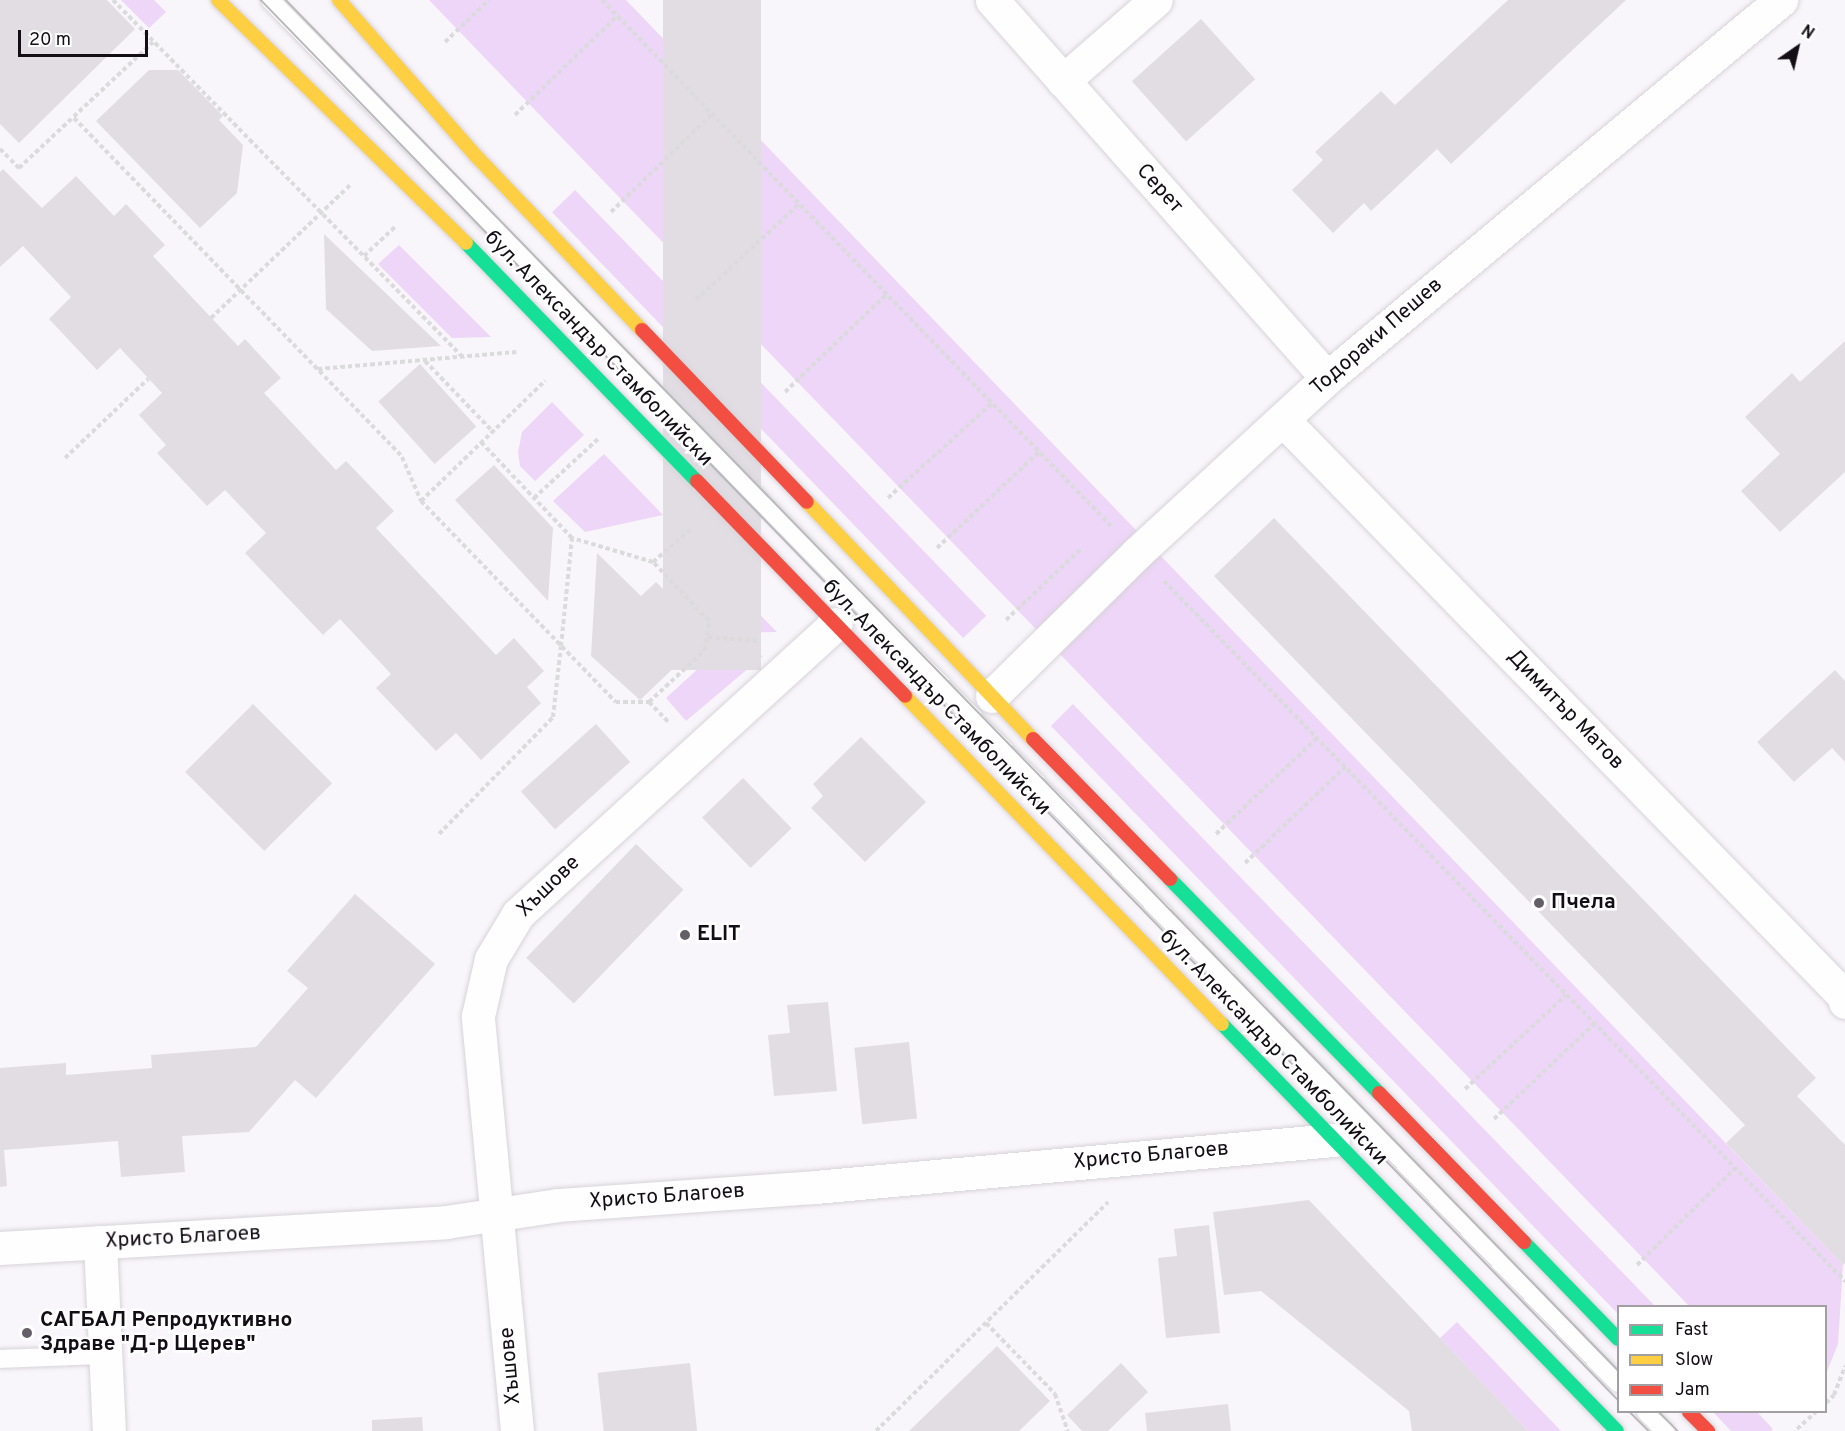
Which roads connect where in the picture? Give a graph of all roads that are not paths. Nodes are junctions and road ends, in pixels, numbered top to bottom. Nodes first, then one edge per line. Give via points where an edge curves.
1 (218, 0) edge
2 (270, 0) edge
3 (339, 0) edge
4 (992, 0) edge
5 (1156, 0) edge
6 (1781, 0) edge
7 (1063, 81) junction
8 (1327, 378) junction
9 (1283, 420) junction
10 (836, 624) junction
11 (992, 696) junction
12 (1845, 1002) edge
13 (1333, 1140) junction
14 (498, 1215) junction
15 (100, 1242) junction
16 (0, 1248) edge
17 (1617, 1338) edge
18 (105, 1354) junction
19 (0, 1359) edge
20 (1617, 1382) edge
21 (1647, 1413) edge
22 (1690, 1413) edge
23 (109, 1431) edge
24 (517, 1431) edge
25 (1617, 1431) edge
26 (1665, 1431) edge
27 (1708, 1431) edge

1 - 10 street, бул. Александър Стамболийски via 436,212
2 - 20 lane
3 - 11 street, бул. Александър Стамболийски via 478,158
4 - 7 street, Серет
5 - 7 street
6 - 8 street, Тодораки Пешев
7 - 8 street, Серет
8 - 9 street, Тодораки Пешев
9 - 11 street, Тодораки Пешев via 1137,553
9 - 12 street, Димитър Матов via 1836,987
10 - 13 street, бул. Александър Стамболийски
10 - 14 street, Хъшове via 518,914 491,959 478,1016
11 - 17 street, бул. Александър Стамболийски
13 - 14 street, Христо Благоев via 558,1205
13 - 25 street, бул. Александър Стамболийски
14 - 15 street, Христо Благоев via 446,1222
14 - 24 street, Хъшове
15 - 16 street, Христо Благоев
15 - 18 street
18 - 19 lane
18 - 23 street
21 - 26 lane
22 - 27 street

